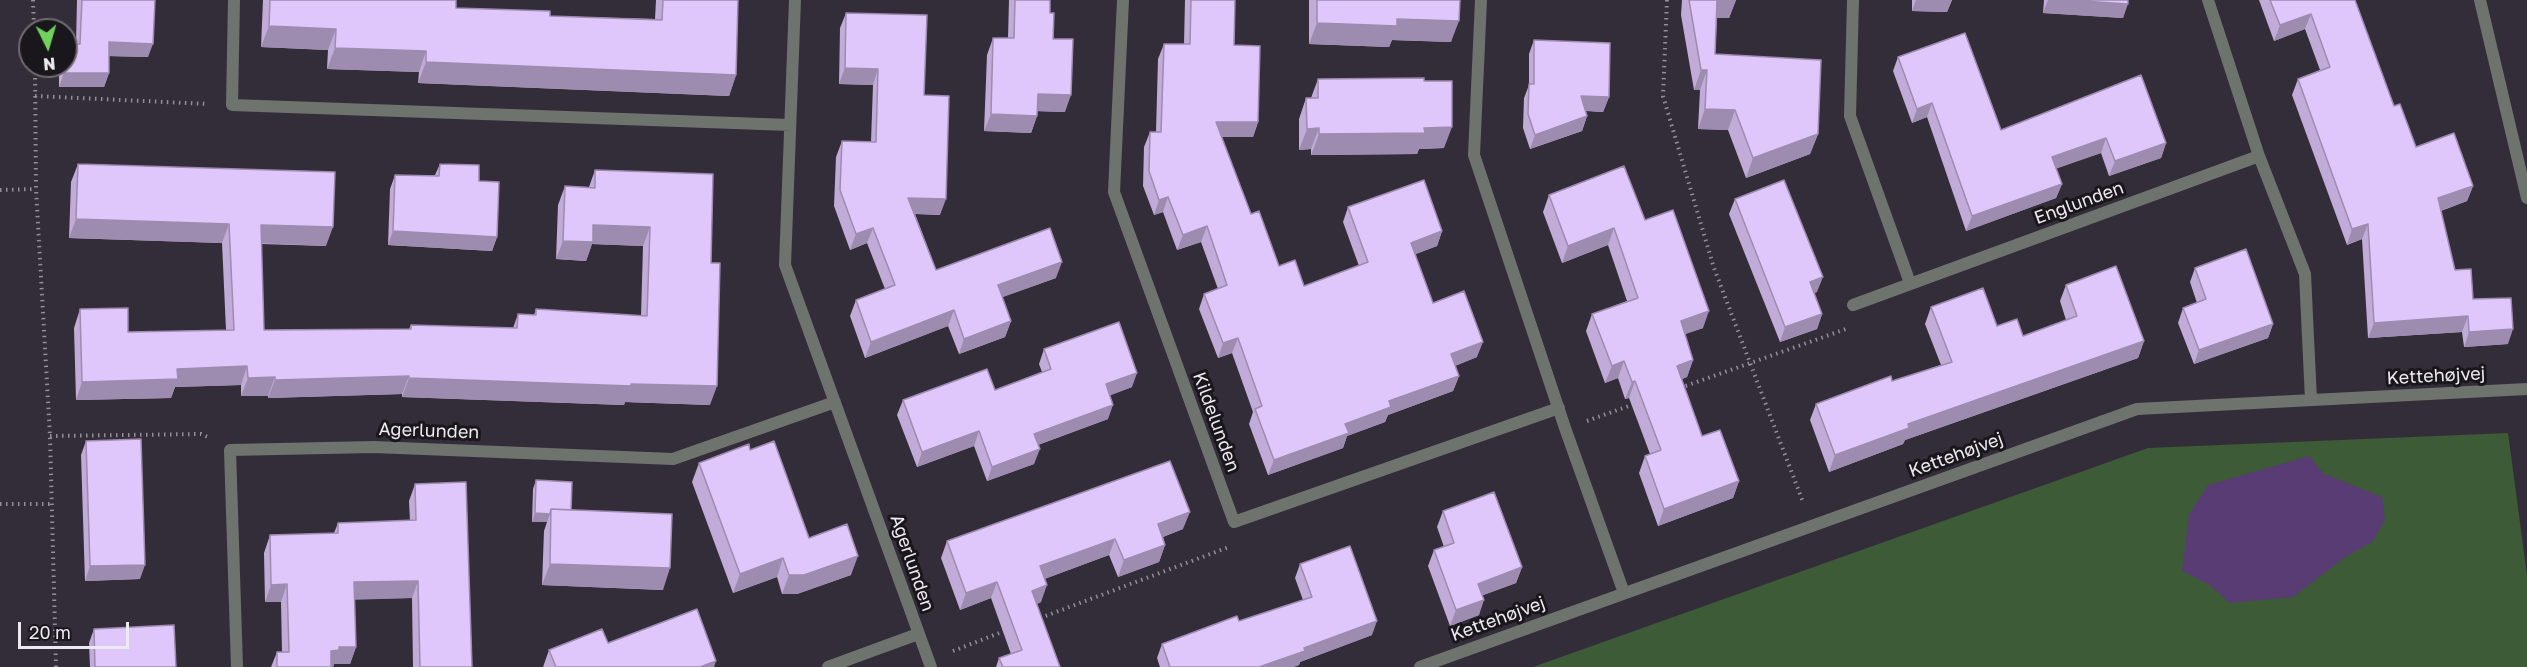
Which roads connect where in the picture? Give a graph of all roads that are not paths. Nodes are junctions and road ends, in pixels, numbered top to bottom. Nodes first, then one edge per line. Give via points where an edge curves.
1 (234, 0) edge
2 (795, 0) edge
3 (1123, 0) edge
4 (1481, 0) edge
5 (1853, 0) edge
6 (2208, 0) edge
7 (2480, 0) edge
8 (790, 125) junction
9 (2259, 156) junction
10 (2527, 198) edge
11 (1910, 283) junction
12 (1853, 304) road end
13 (2527, 389) edge
14 (2311, 399) junction
15 (835, 402) junction
16 (1559, 408) junction
17 (1624, 593) junction
18 (918, 634) junction
19 (930, 663) edge
20 (237, 667) edge
21 (828, 667) edge
22 (1419, 667) edge

1 - 8 street via 232,105
2 - 8 street, Agerlunden
3 - 16 street, Kildelunden via 1114,192 1234,522
4 - 16 street via 1474,155
5 - 11 street via 1850,116
6 - 9 street
7 - 10 street
8 - 15 street, Agerlunden via 785,265
9 - 11 street, Englunden
9 - 14 street via 2305,274
11 - 12 street, Englunden
13 - 14 street, Kettehøjvej
14 - 17 street, Kettehøjvej via 2137,409
15 - 18 street, Agerlunden
15 - 20 street, Agerlunden via 673,459 374,447 230,450
16 - 17 street
17 - 22 street, Kettehøjvej
18 - 19 street, Agerlunden
18 - 21 street, Agerlunden

